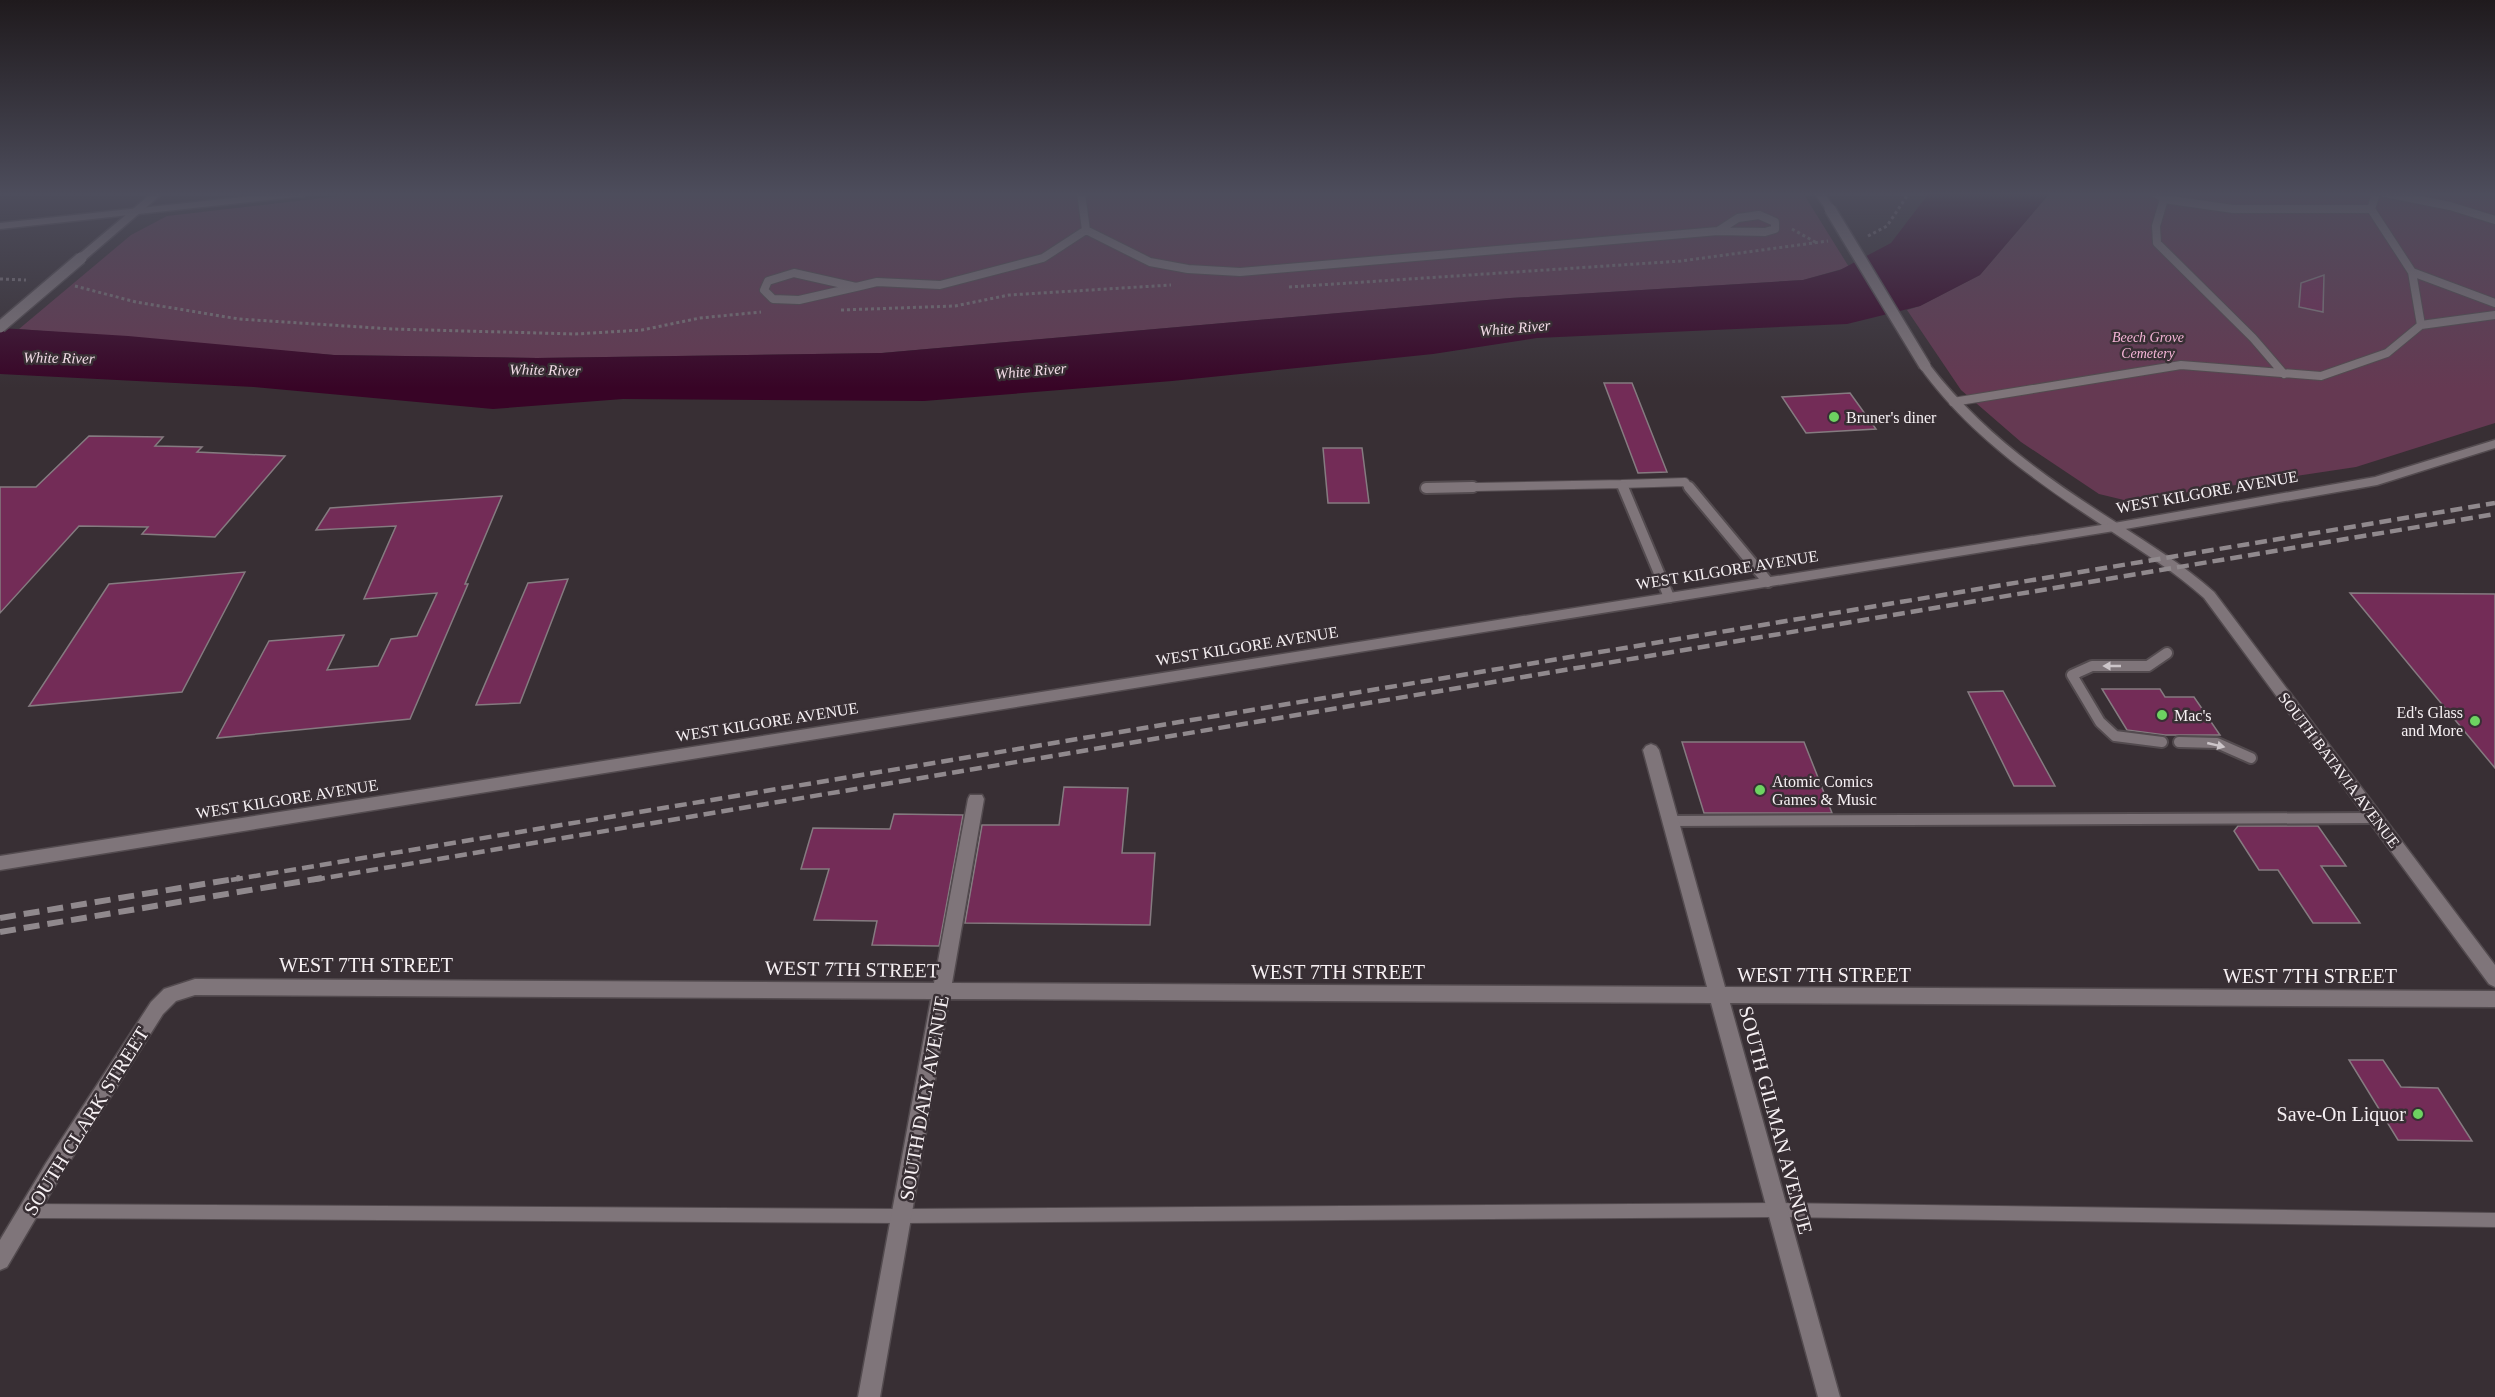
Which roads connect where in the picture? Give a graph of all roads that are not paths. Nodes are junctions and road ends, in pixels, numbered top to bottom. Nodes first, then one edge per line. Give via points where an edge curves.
1 (81, 258) edge
2 (1042, 258) edge
3 (1139, 258) edge
4 (1401, 258) edge
5 (1860, 258) edge
6 (2172, 258) edge
7 (2403, 258) edge
8 (2412, 272) junction
9 (858, 287) junction
10 (2495, 303) edge
11 (2495, 315) edge
12 (2421, 326) junction
13 (0, 327) edge
14 (2284, 374) junction
15 (1953, 402) junction
16 (2495, 444) edge
17 (1622, 484) junction
18 (1426, 488) dead end
19 (2114, 527) junction
20 (1768, 582) junction
21 (1669, 597) junction
22 (2167, 653) dead end
23 (2162, 742) dead end
24 (2179, 742) dead end
25 (1651, 750) dead end
26 (2251, 758) dead end
27 (976, 799) dead end
28 (2375, 818) junction
29 (1670, 821) junction
30 (0, 863) edge
31 (2495, 979) edge
32 (181, 990) joint
33 (943, 993) junction
34 (1719, 997) junction
35 (2495, 999) edge
36 (1776, 1210) junction
37 (29, 1212) junction
38 (902, 1216) junction
39 (2495, 1220) edge
40 (0, 1260) edge
41 (869, 1397) edge
42 (1829, 1397) edge

1 - 13 street, bridge
2 - 9 lane via 940,285 878,282
3 - 4 lane via 1240,272
5 - 15 street, SOUTH BATAVIA AVENUE, bridge via 1925,366
6 - 14 lane
7 - 8 lane
8 - 10 lane
8 - 12 lane
9 - 9 lane via 799,300 773,299 764,290 768,281 781,274 800,271 817,274 838,286
11 - 12 lane
12 - 14 lane via 2387,353 2353,368 2321,376
14 - 15 lane via 2181,365
15 - 19 street, SOUTH BATAVIA AVENUE via 2013,458
16 - 19 street, WEST KILGORE AVENUE via 2377,481
17 - 18 lane
17 - 20 lane via 1685,482
17 - 21 lane
19 - 20 street, WEST KILGORE AVENUE
19 - 28 street, SOUTH BATAVIA AVENUE via 2177,567 2209,595
20 - 21 street, WEST KILGORE AVENUE
21 - 30 street, WEST KILGORE AVENUE
22 -> 23 lane via 2148,666 2092,666 2073,675 2100,722 2115,736
24 -> 26 lane via 2217,743
25 - 29 street, SOUTH GILMAN AVENUE
27 - 33 street, SOUTH DALY AVENUE
28 - 29 lane
28 - 31 street, SOUTH BATAVIA AVENUE
29 - 34 street, SOUTH GILMAN AVENUE
32 - 33 street, WEST 7TH STREET via 250,986
32 - 37 street, SOUTH CLARK STREET via 157,1008
33 - 34 street, WEST 7TH STREET
33 - 38 street, SOUTH DALY AVENUE
34 - 35 street, WEST 7TH STREET
34 - 36 street, SOUTH GILMAN AVENUE
36 - 38 lane
36 - 39 lane
36 - 42 street, SOUTH GILMAN AVENUE
37 - 38 lane
37 - 40 street, SOUTH CLARK STREET
38 - 41 street, SOUTH DALY AVENUE

